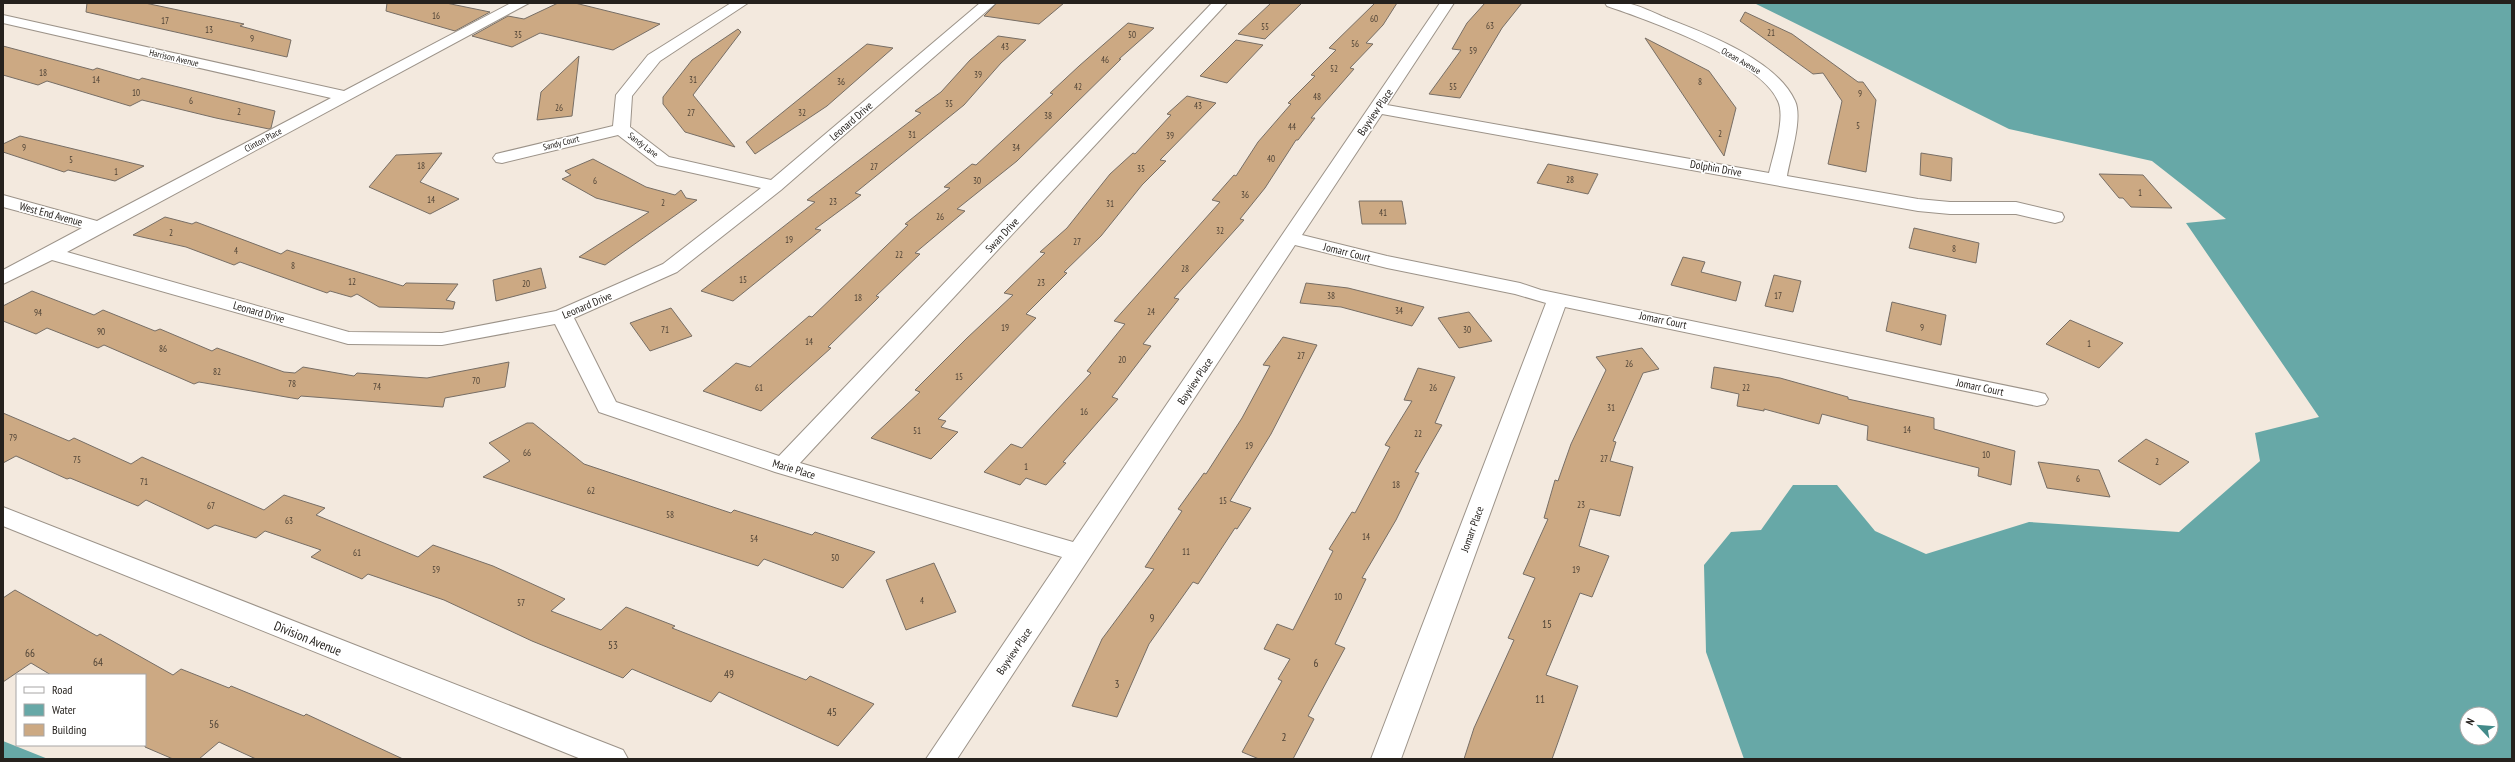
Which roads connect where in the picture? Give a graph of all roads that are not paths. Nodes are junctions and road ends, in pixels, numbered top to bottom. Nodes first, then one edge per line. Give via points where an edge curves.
1 (522, 3) edge
2 (741, 3) edge
3 (989, 3) edge
4 (1220, 3) edge
5 (1447, 3) edge
6 (1612, 3) edge
7 (3, 19) edge
8 (346, 96) junction
9 (1378, 108) junction
10 (621, 129) junction
11 (502, 158) dead end
12 (1777, 179) junction
13 (775, 186) junction
14 (3, 201) edge
15 (2055, 216) dead end
16 (99, 227) junction
17 (1291, 238) junction
18 (49, 253) junction
19 (3, 278) edge
20 (1558, 298) junction
21 (562, 316) junction
22 (2037, 399) dead end
23 (783, 466) junction
24 (3, 516) edge
25 (1080, 553) junction
26 (613, 759) edge
27 (941, 759) edge
28 (1386, 759) edge

1 - 8 street, Clinton Place
2 - 10 street, Sandy Lane via 654,58 624,94
3 - 13 street, Leonard Drive
4 - 23 street, Swan Drive
5 - 9 street, Bayview Place
6 - 12 street, Ocean Avenue via 1688,32 1760,71 1780,89 1788,102 1788,120
7 - 8 street, Harrison Avenue
8 - 16 street, Clinton Place
9 - 12 street, Dolphin Drive
9 - 17 street, Bayview Place
10 - 11 street, Sandy Court
10 - 13 street, Sandy Lane via 663,161
12 - 15 street, Dolphin Drive via 1918,205 1950,208 2016,208
13 - 21 street, Leonard Drive via 670,268
14 - 16 street, West End Avenue
16 - 18 street, Clinton Place
17 - 20 street, Jomarr Court via 1387,262
17 - 25 street, Bayview Place
18 - 19 street, Clinton Place
18 - 21 street, Leonard Drive via 348,338 442,339
20 - 22 street, Jomarr Court
20 - 28 street, Jomarr Place
21 - 23 street, Marie Place via 607,407
23 - 25 street, Marie Place
24 - 26 street, Division Avenue
25 - 27 street, Bayview Place

